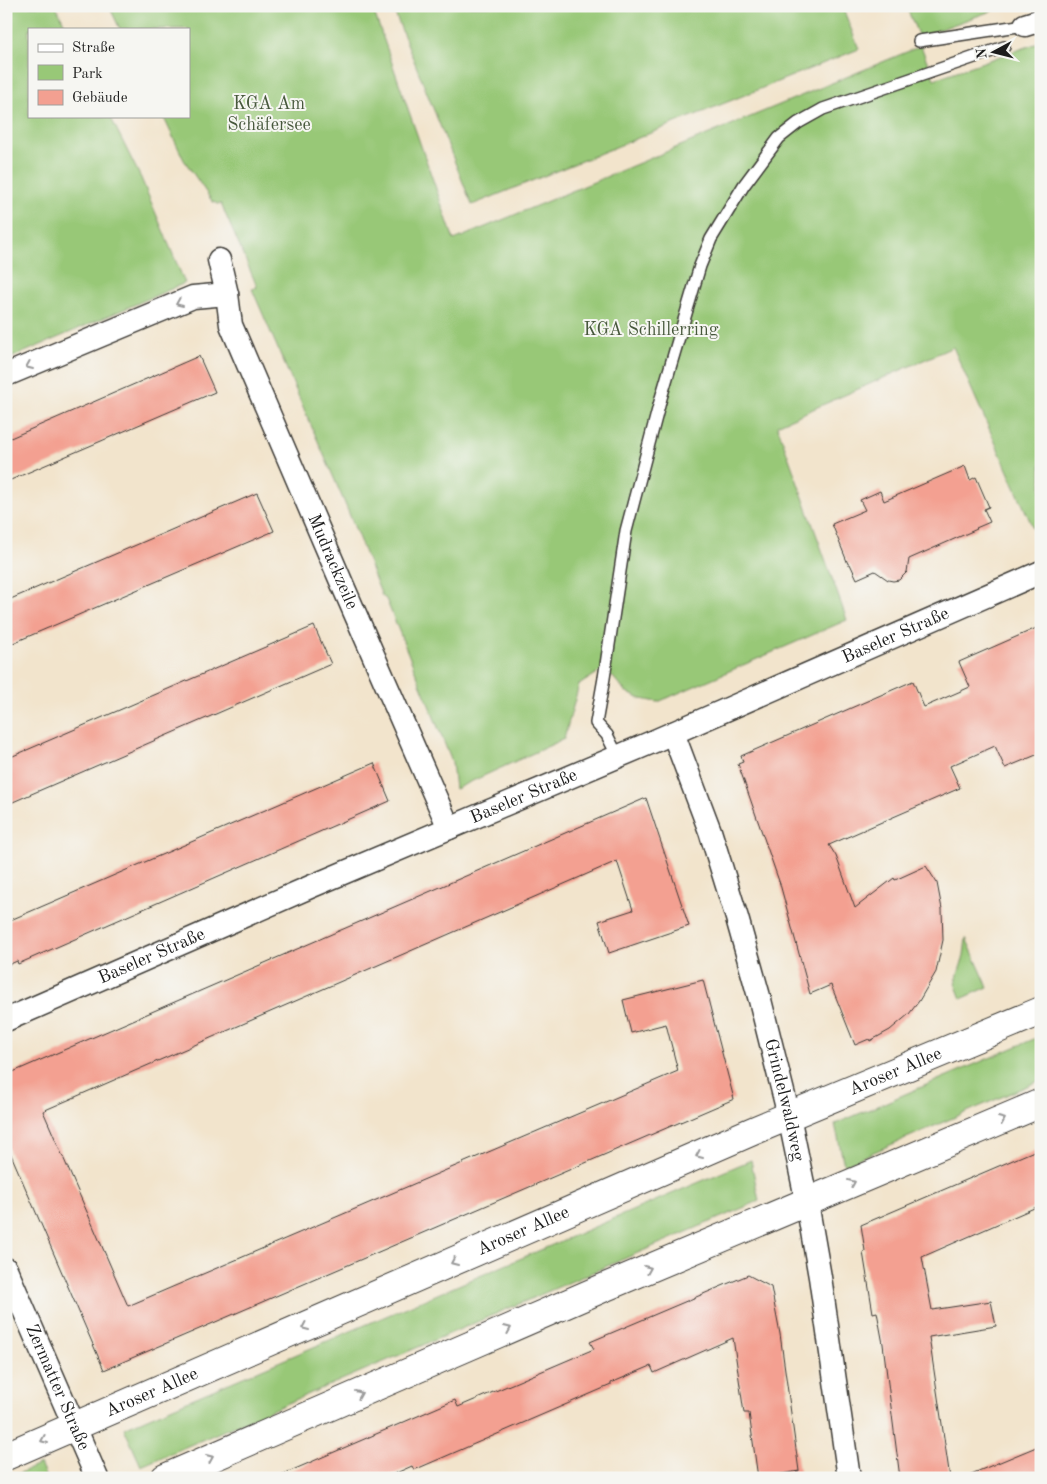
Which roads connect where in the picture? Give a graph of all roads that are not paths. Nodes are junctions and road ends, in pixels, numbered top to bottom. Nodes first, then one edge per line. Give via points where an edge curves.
1 (1033, 23) edge
2 (919, 41) dead end
3 (1004, 47) dead end
4 (219, 260) dead end
5 (227, 294) junction
6 (6, 376) edge
7 (1041, 572) edge
8 (673, 733) junction
9 (618, 757) junction
10 (449, 828) junction
11 (1041, 1011) edge
12 (6, 1020) edge
13 (1041, 1103) edge
14 (789, 1116) junction
15 (807, 1203) junction
16 (6, 1269) edge
17 (74, 1427) junction
18 (6, 1456) edge
19 (97, 1478) edge
20 (165, 1478) edge
21 (849, 1478) edge

1 - 2 lane
3 - 9 lane via 823,110 798,123 779,138 744,185 711,239 661,398 626,531 596,723 607,735
4 - 5 street, Mudrackzeile
5 -> 6 street via 193,297
5 - 10 street, Mudrackzeile via 231,325
7 - 8 street, Baseler Straße
8 - 9 street, Baseler Straße
8 - 14 street, Grindelwaldweg via 710,831 735,910
9 - 10 street, Baseler Straße
10 - 12 street, Baseler Straße
11 - 14 main road, Aroser Allee
15 -> 13 main road
14 - 15 street, Grindelwaldweg
14 -> 17 main road, Aroser Allee
20 -> 15 main road
15 - 21 street, Grindelwaldweg
16 - 17 street, Zermatter Straße
17 -> 18 main road, Aroser Allee
17 - 19 street, Zermatter Straße

